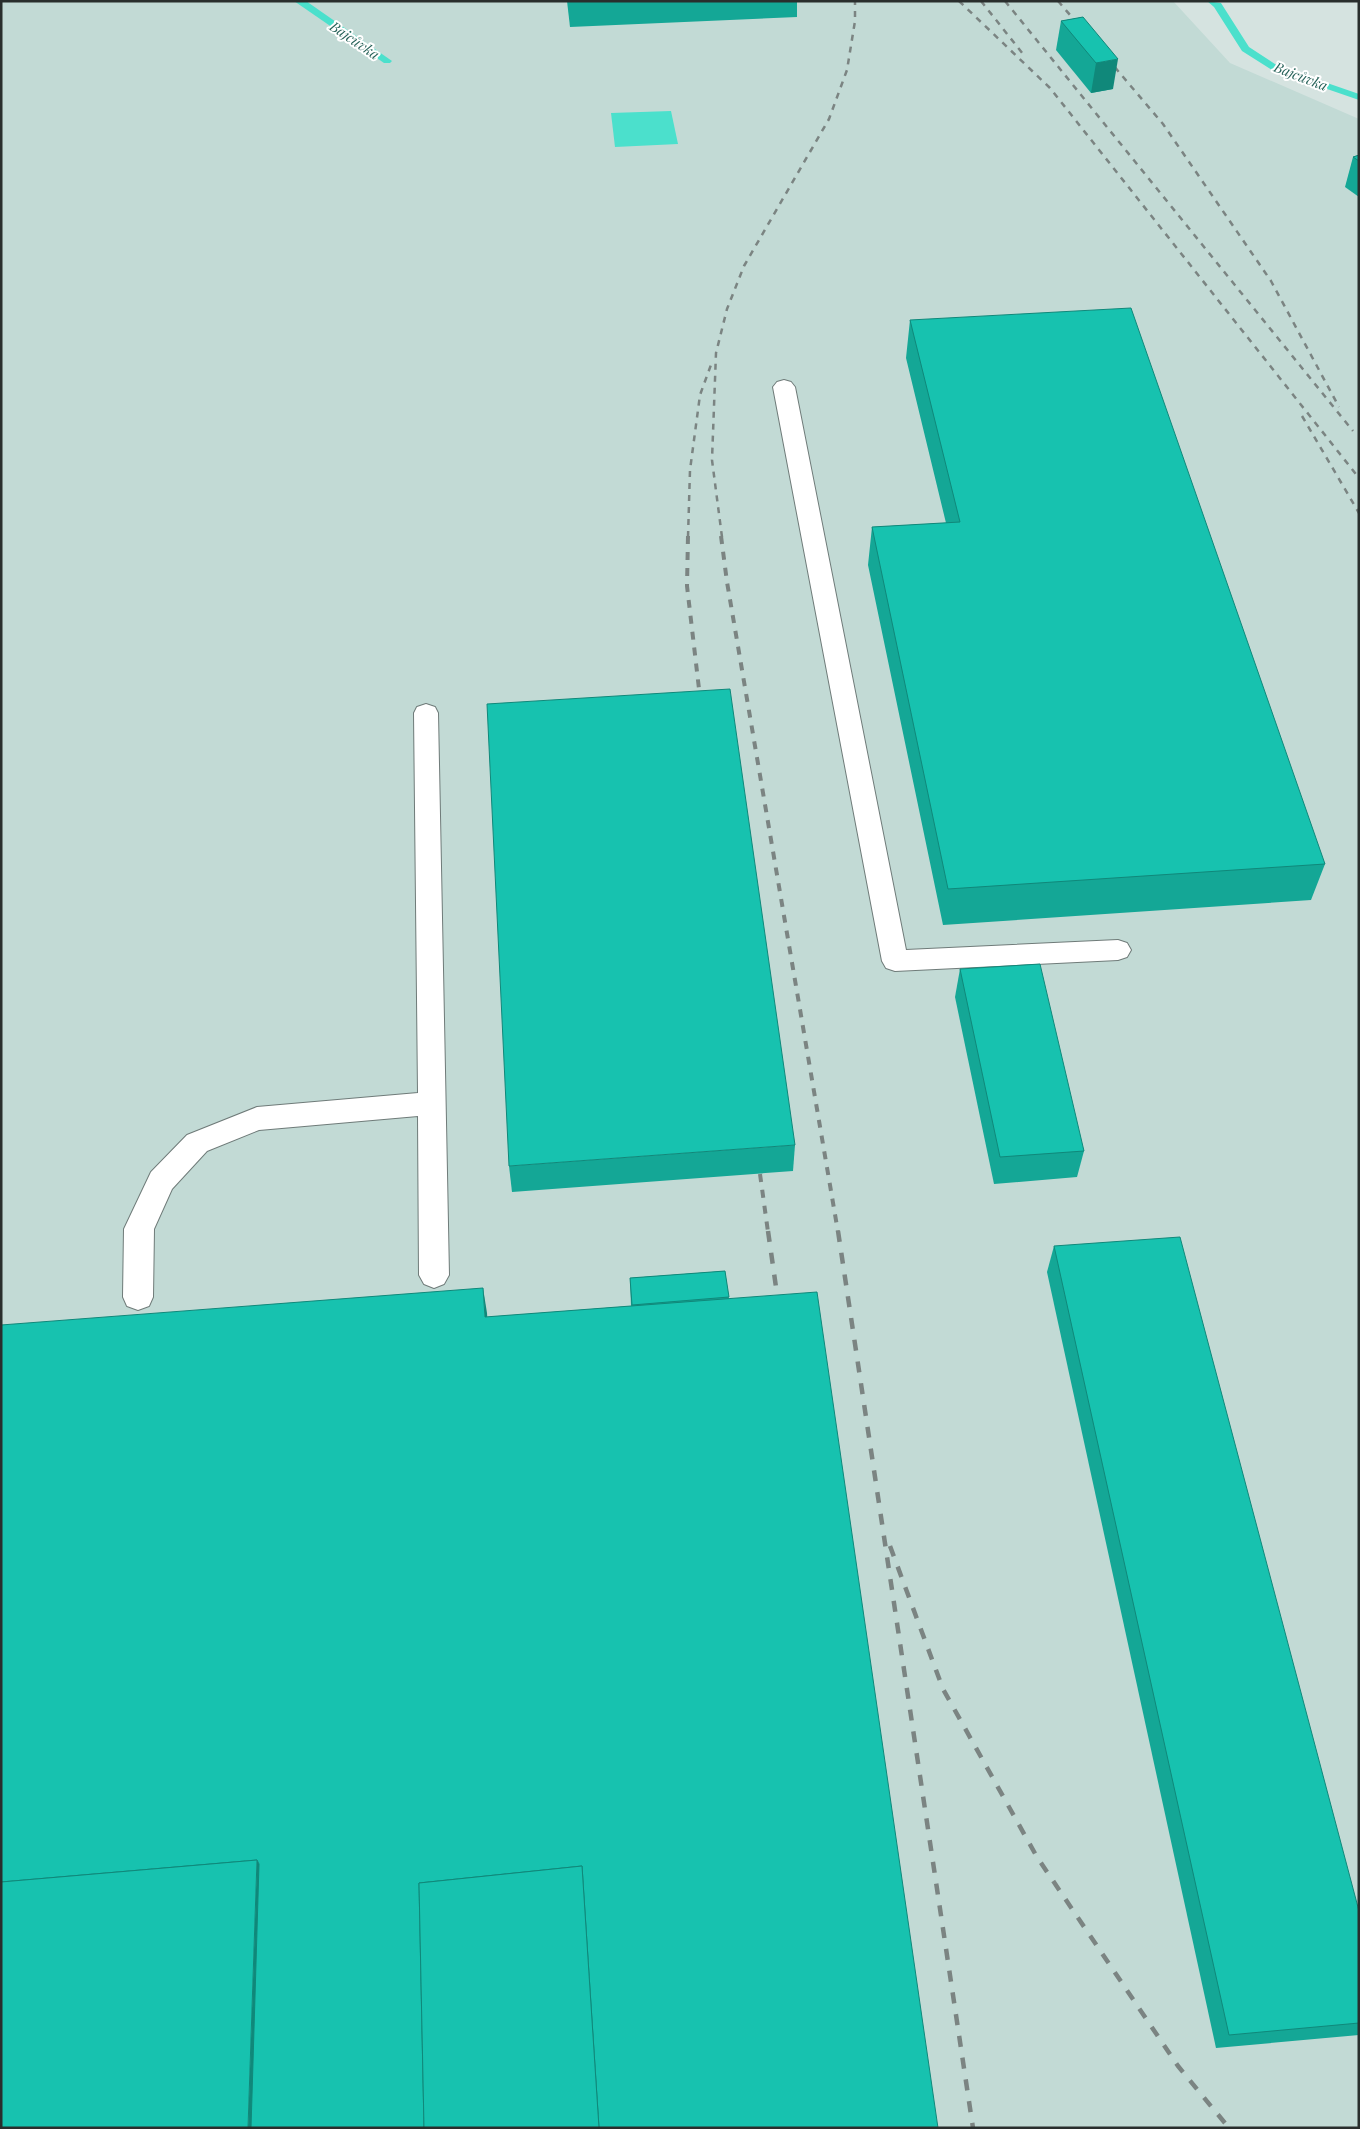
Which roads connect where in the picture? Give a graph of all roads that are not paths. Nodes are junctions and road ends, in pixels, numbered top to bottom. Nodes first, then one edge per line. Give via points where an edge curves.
1 (784, 387) dead end
2 (426, 712) dead end
3 (1118, 950) dead end
4 (431, 1103) junction
5 (434, 1275) dead end
6 (138, 1297) dead end

1 - 3 lane via 895,961
2 - 4 lane
4 - 5 lane
4 - 6 lane via 257,1119 197,1143 161,1181 139,1229

